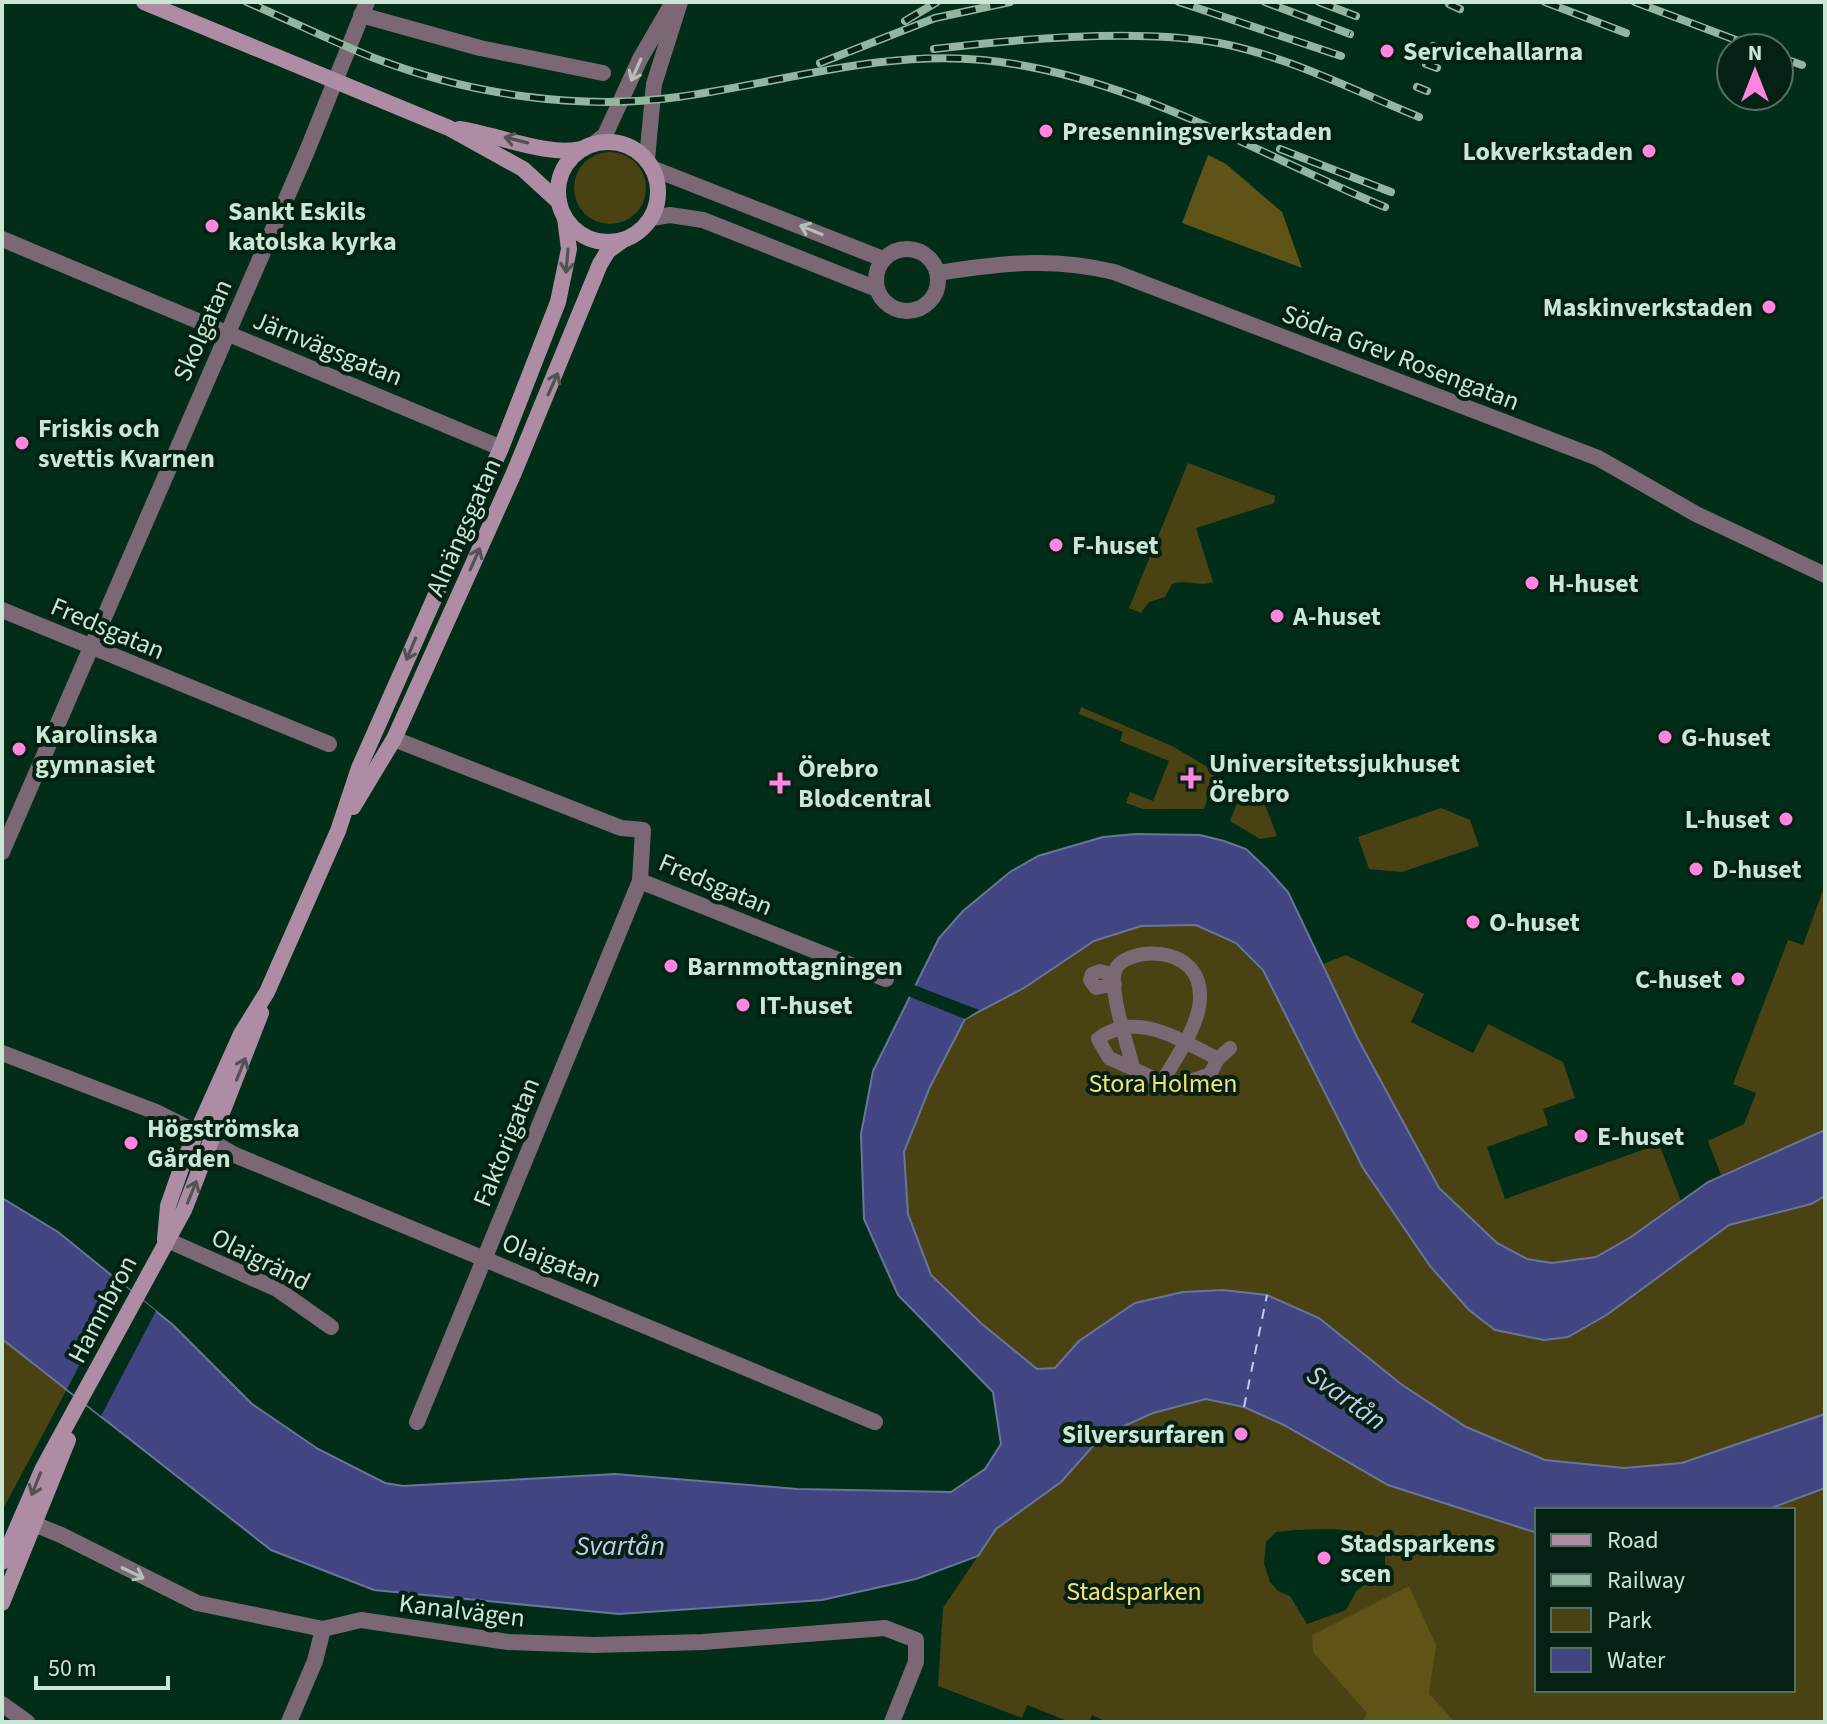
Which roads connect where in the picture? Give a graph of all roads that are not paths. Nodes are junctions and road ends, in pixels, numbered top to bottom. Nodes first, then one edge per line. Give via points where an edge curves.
1 (144, 2) edge
2 (673, 2) edge
3 (680, 2) edge
4 (364, 8) edge
5 (603, 73) dead end
6 (335, 78) junction
7 (449, 128) junction
8 (588, 146) junction
9 (650, 164) junction
10 (562, 210) junction
11 (652, 218) junction
12 (2, 239) edge
13 (623, 240) junction
14 (883, 259) junction
15 (938, 273) junction
16 (877, 289) junction
17 (227, 332) junction
18 (501, 448) junction
19 (522, 456) junction
20 (1825, 575) edge
21 (2, 610) edge
22 (91, 648) junction
23 (376, 732) junction
24 (394, 739) junction
25 (329, 744) dead end
26 (338, 831) junction
27 (2, 852) edge
28 (640, 881) junction
29 (886, 979) dead end
30 (267, 992) junction
31 (1125, 1029) junction
32 (1183, 1042) junction
33 (1230, 1048) dead end
34 (2, 1053) edge
35 (1218, 1059) junction
36 (1133, 1068) junction
37 (1162, 1082) junction
38 (196, 1132) junction
39 (212, 1142) junction
40 (165, 1239) junction
41 (483, 1258) junction
42 (331, 1327) dead end
43 (417, 1422) dead end
44 (875, 1422) dead end
45 (28, 1522) junction
46 (2, 1562) edge
47 (2, 1603) edge
48 (323, 1629) junction
49 (2, 1704) edge
50 (27, 1722) edge
51 (289, 1722) edge
52 (892, 1722) edge

1 - 6 main road
2 -> 8 street via 605,135
3 - 9 street via 654,84
4 - 5 street via 480,48
4 - 6 street, Skolgatan
6 - 7 main road
6 - 17 street, Skolgatan
8 -> 7 main road via 569,152 544,149
7 - 10 main road via 523,169
8 - 9 main road via 626,144
8 - 10 main road via 563,169
9 - 11 main road via 660,192
14 -> 9 street
10 - 13 main road via 589,239
10 -> 18 main road, Alnängsgatan via 569,249 566,274
11 - 13 main road
11 - 16 street via 703,220
12 - 17 street, Järnvägsgatan
19 -> 13 main road, Alnängsgatan via 600,264
14 - 15 street via 897,250 915,249
14 - 16 street
15 - 16 street via 933,297 916,310 895,309
15 - 20 street, Södra Grev Rosengatan via 1035,260 1114,272 1598,458 1708,520
17 - 18 street, Järnvägsgatan
17 - 22 street, Skolgatan
18 - 19 main road
18 -> 23 main road, Alnängsgatan
24 -> 19 main road, Alnängsgatan
21 - 22 street, Fredsgatan
22 - 25 street, Fredsgatan
22 - 27 street, Skolgatan
23 - 24 main road
23 - 26 main road, Alnängsgatan
24 - 26 main road, Alnängsgatan
24 - 28 street, Fredsgatan via 621,828 643,830
26 - 30 main road, Alnängsgatan
28 - 29 street, Fredsgatan
28 - 41 street, Faktorigatan
30 - 38 main road, Alnängsgatan via 241,1034
39 -> 30 main road, Alnängsgatan
31 - 32 street via 1149,1026
31 - 32 street via 1114,980 1122,960 1168,953 1184,961 1201,995
31 - 36 street
31 - 36 street via 1098,1039 1099,1047 1109,1058
32 - 35 street
32 - 37 street
33 - 35 street
34 - 38 street
35 - 37 street via 1210,1074 1173,1087
36 - 37 street
38 - 39 main road
38 - 40 main road, Alnängsgatan via 168,1206
40 -> 39 main road, Alnängsgatan via 184,1210
39 - 41 street, Olaigatan
40 - 42 street, Olaigränd via 277,1289
40 - 45 main road, Hamnbron via 43,1468
41 - 43 street, Faktorigatan
41 - 44 street, Olaigatan
45 - 46 main road
45 - 47 main road
45 -> 48 street, Kanalvägen via 197,1603
48 - 51 street
48 - 52 street, Kanalvägen via 361,1620 508,1642 594,1645 885,1628 916,1640 916,1662
49 - 50 street

